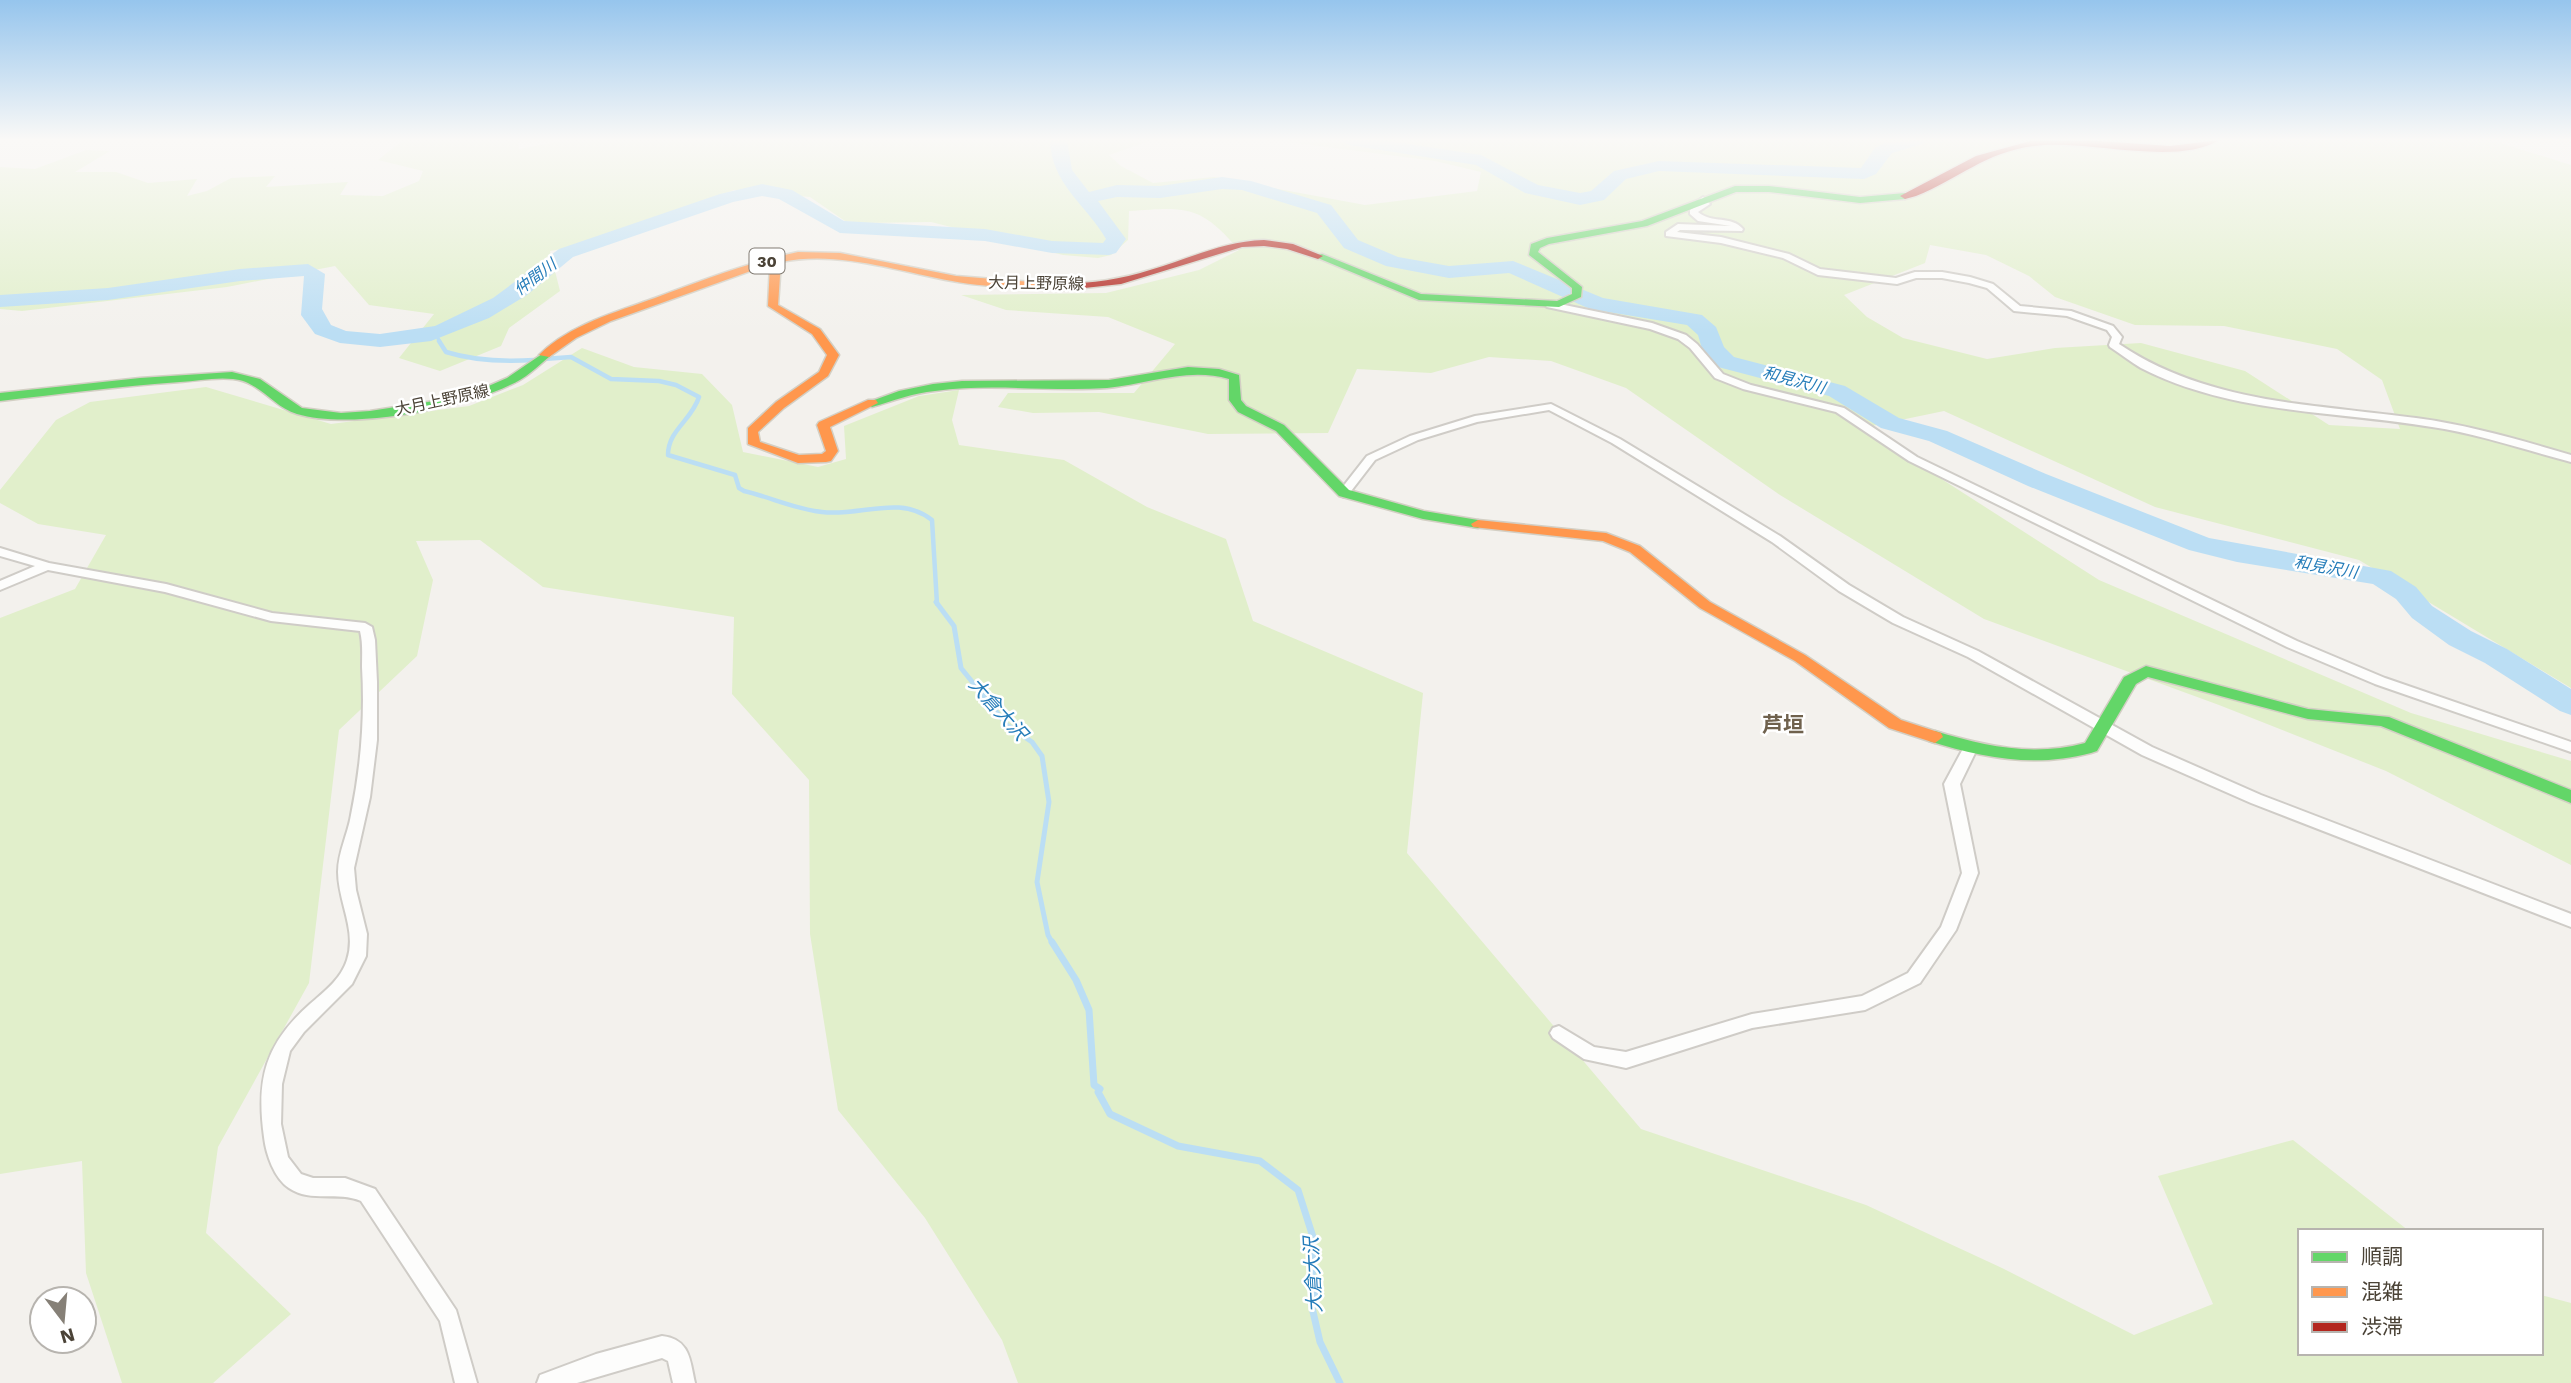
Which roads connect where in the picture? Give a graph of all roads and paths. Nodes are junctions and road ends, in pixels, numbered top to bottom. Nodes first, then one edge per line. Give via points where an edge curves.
1 (1692, 205) edge
2 (1705, 205) edge
3 (776, 258) junction
4 (1561, 302) junction
5 (0, 397) edge
6 (2571, 459) edge
7 (1344, 493) junction
8 (0, 552) edge
9 (47, 566) junction
10 (0, 586) edge
11 (2105, 727) junction
12 (2571, 747) edge
13 (1970, 749) junction
14 (2571, 797) edge
15 (2571, 921) edge
16 (1559, 1033) dead end
17 (466, 1383) edge
18 (548, 1383) edge
19 (684, 1383) edge

1 - 4 main road via 1645,223 1535,246 1536,259 1577,287 1577,295
2 - 6 street via 1693,212 1701,219 1734,224 1739,229 1678,228 1670,234 1721,240 1786,256 1818,272 1897,281 1915,275 1970,280 1990,286 2017,309 2068,313 2110,328 2117,337 2114,345 2129,358 2195,385 2266,404 2471,431
3 - 4 main road, 大月上野原線 / 30 via 832,255 957,279 1072,286 1143,275 1231,243 1264,242 1298,248 1419,297
3 - 5 main road, 大月上野原線 / 30 via 607,318 572,336 507,383 428,406 358,416 315,415 298,411 254,380 237,375
3 - 7 main road via 774,306 819,334 832,349 833,359 826,373 752,431 754,444 798,459 826,458 832,452 823,425 874,402 937,385 1085,385 1216,368 1235,377 1235,400 1242,409 1280,428
4 - 12 street via 1676,335 1699,350 1719,376 1747,387 1840,410 1923,464 2292,644 2380,681
7 - 11 street via 1371,458 1414,438 1475,419 1551,407 1753,525 1898,620 1973,654
7 - 13 main road via 1468,522 1606,537 1634,550 1705,605 1800,658 1895,724
8 - 9 street
9 - 10 street
9 - 17 street via 166,588 271,617 365,627 372,711 359,817 345,884 359,933 358,956 340,986 280,1048 271,1111 273,1148 286,1172 299,1184 311,1188 355,1186 368,1195 449,1317
11 - 13 main road via 2091,747 2076,752 2033,756
11 - 14 main road via 2130,681 2137,674 2156,672 2308,714 2402,726
11 - 15 street via 2206,778
13 - 16 street via 1952,784 1969,873 1948,930 1914,978 1865,1003 1752,1021 1626,1060 1590,1054
18 - 19 street via 662,1347 671,1348 678,1356

